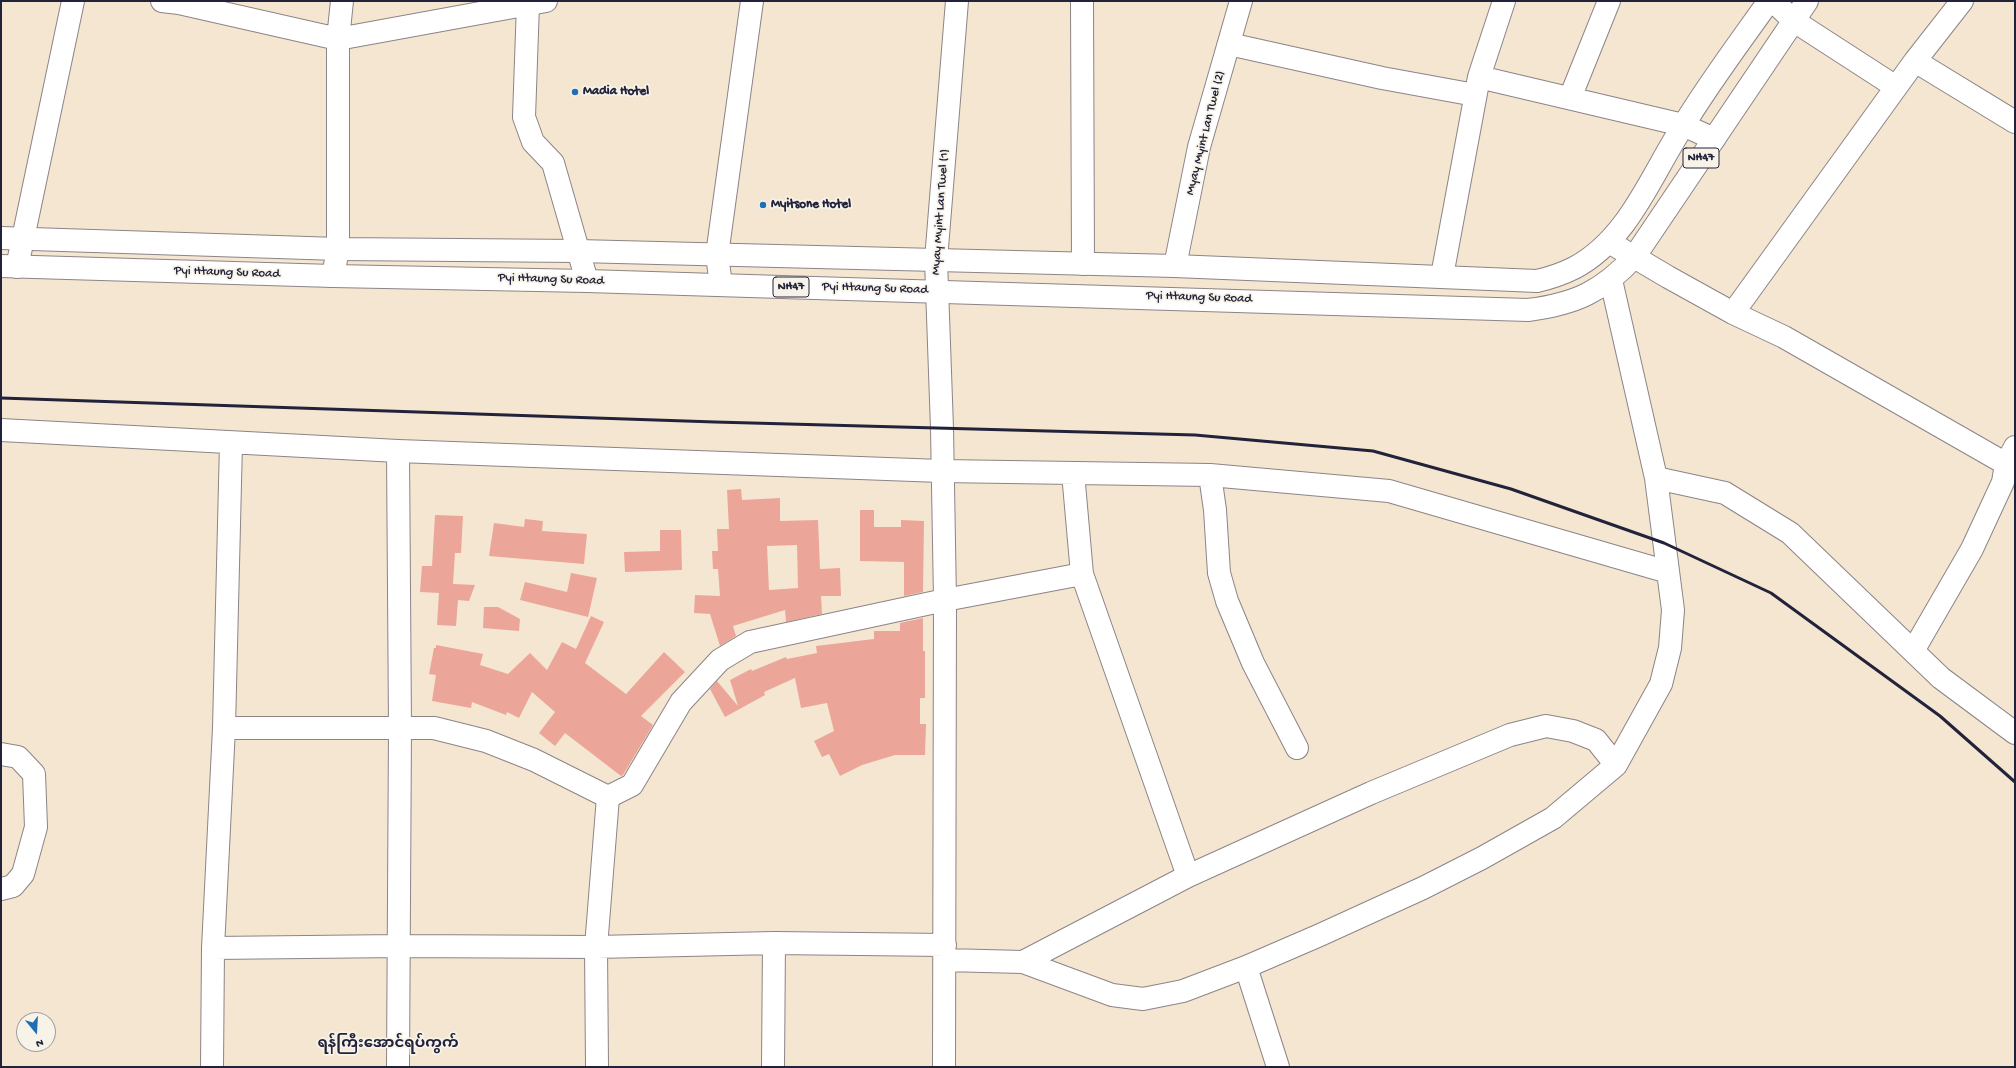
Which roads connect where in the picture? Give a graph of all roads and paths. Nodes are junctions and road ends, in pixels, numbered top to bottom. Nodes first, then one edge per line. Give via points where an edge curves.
1 (73, 1) edge
2 (342, 1) edge
3 (752, 1) edge
4 (957, 1) edge
5 (1082, 1) edge
6 (1241, 1) edge
7 (1504, 1) edge
8 (1609, 1) edge
9 (1769, 1) edge
10 (1773, 1) edge
11 (1807, 1) edge
12 (1962, 1) edge
13 (174, 2) edge
14 (537, 2) edge
15 (1794, 21) junction
16 (338, 39) junction
17 (1229, 44) junction
18 (1915, 61) junction
19 (1477, 86) junction
20 (1896, 88) junction
21 (1570, 98) junction
22 (2015, 122) edge
23 (1683, 125) junction
24 (1714, 139) junction
25 (1, 238) edge
26 (23, 239) junction
27 (1609, 242) junction
28 (176, 244) junction
29 (338, 249) junction
30 (457, 250) junction
31 (578, 251) junction
32 (717, 255) junction
33 (1635, 256) junction
34 (936, 260) junction
35 (1083, 264) junction
36 (1175, 266) junction
37 (9, 267) edge
38 (1231, 268) junction
39 (175, 272) junction
40 (1392, 274) junction
41 (333, 276) junction
42 (1442, 276) junction
43 (458, 277) junction
44 (1611, 280) junction
45 (587, 281) junction
46 (721, 284) junction
47 (936, 291) junction
48 (1226, 299) junction
49 (1386, 304) junction
50 (1733, 313) junction
51 (1, 430) edge
52 (231, 443) junction
53 (398, 451) junction
54 (2012, 460) edge
55 (942, 471) junction
56 (1073, 473) junction
57 (1210, 475) junction
58 (1656, 478) junction
59 (1668, 572) junction
60 (1082, 574) junction
61 (945, 600) junction
62 (1913, 651) junction
63 (224, 728) junction
64 (400, 728) junction
65 (2015, 733) edge
66 (1297, 748) dead end
67 (1, 754) edge
68 (1616, 765) junction
69 (608, 797) junction
70 (1188, 876) junction
71 (1, 889) edge
72 (774, 943) junction
73 (399, 946) junction
74 (596, 946) junction
75 (213, 948) junction
76 (945, 952) junction
77 (1023, 962) junction
78 (1246, 967) junction
79 (212, 1067) edge
80 (398, 1067) edge
81 (597, 1067) edge
82 (773, 1067) edge
83 (944, 1067) edge
84 (1278, 1067) edge

1 - 26 main road
2 - 16 main road
3 - 32 main road
4 - 34 main road, Myay Myint Lan Twel (1)
5 - 35 main road
6 - 17 main road, Myay Myint Lan Twel (2)
7 - 19 main road
8 - 21 main road
9 - 23 main road, NH47
10 - 15 main road
11 - 15 main road, NH47
12 - 18 main road
13 - 16 main road
14 - 16 main road
14 - 31 main road via 524,117 534,142 553,163
15 - 20 main road
15 - 24 main road, NH47
16 - 29 main road
17 - 19 main road via 1382,78
17 - 36 main road, Myay Myint Lan Twel (2) via 1199,147
18 - 20 main road
18 - 22 main road
19 - 21 main road
19 - 42 main road
20 - 50 main road
21 - 23 main road
23 - 24 main road
23 - 27 main road, NH47 via 1628,217
24 - 33 main road, NH47
25 - 26 main road, NH47
26 - 28 main road, NH47
26 - 37 main road
27 - 33 main road
27 - 42 main road, NH47 via 1584,262 1561,274 1537,281
28 - 29 main road, NH47
28 - 39 main road
29 - 30 main road, NH47
29 - 41 main road
30 - 31 main road, NH47
30 - 43 main road
31 - 32 main road, NH47
31 - 45 main road
32 - 34 main road, NH47
32 - 46 main road
33 - 44 main road, NH47
33 - 50 main road
34 - 35 main road, NH47
34 - 47 main road, Myay Myint Lan Twel (1)
35 - 36 main road, NH47
36 - 38 main road, NH47
37 - 39 main road, Pyi Htaung Su Road / NH47
38 - 40 main road, NH47
38 - 48 main road
39 - 41 main road, Pyi Htaung Su Road / NH47
40 - 42 main road, NH47
40 - 49 main road
41 - 43 main road, Pyi Htaung Su Road / NH47
43 - 45 main road, Pyi Htaung Su Road / NH47
44 - 49 main road, Pyi Htaung Su Road / NH47 via 1579,298 1555,306 1528,310
44 - 58 main road
45 - 46 main road, Pyi Htaung Su Road / NH47
46 - 47 main road, Pyi Htaung Su Road / NH47
47 - 48 main road, Pyi Htaung Su Road / NH47
47 - 55 main road, Myay Myint Lan Twel (1)
48 - 49 main road, Pyi Htaung Su Road / NH47
50 - 54 main road via 1784,337
51 - 52 main road
52 - 53 main road
52 - 63 main road
53 - 55 main road
53 - 64 main road
54 - 62 main road via 1972,549
55 - 56 main road
55 - 61 main road, Myay Myint Lan Twel (1)
56 - 57 main road
56 - 60 main road
57 - 59 main road via 1389,490
57 - 66 main road via 1216,510 1219,573 1227,601 1253,663
58 - 59 main road
58 - 62 main road via 1725,493 1790,534
59 - 68 main road via 1673,610 1670,648 1661,684
60 - 61 main road
60 - 70 main road
61 - 69 main road via 750,642 720,660 681,702 632,785
61 - 76 main road, Myay Myint Lan Twel (1)
62 - 65 main road via 1941,678
63 - 64 main road
63 - 75 main road
64 - 69 main road via 434,728 486,741 541,763
64 - 73 main road
67 - 71 main road via 18,757 34,774 36,827 23,874 13,886
68 - 70 main road via 1596,740 1573,731 1546,726 1510,735 1371,793
68 - 78 main road via 1553,818 1482,858 1423,888
69 - 74 main road
70 - 77 main road
72 - 74 main road
72 - 76 main road
72 - 82 main road
73 - 74 main road
73 - 75 main road
73 - 80 main road
74 - 81 main road
75 - 79 main road
76 - 77 main road
76 - 83 main road, Myay Myint Lan Twel (1)
77 - 78 main road via 1112,996 1143,999 1183,991
78 - 84 main road

